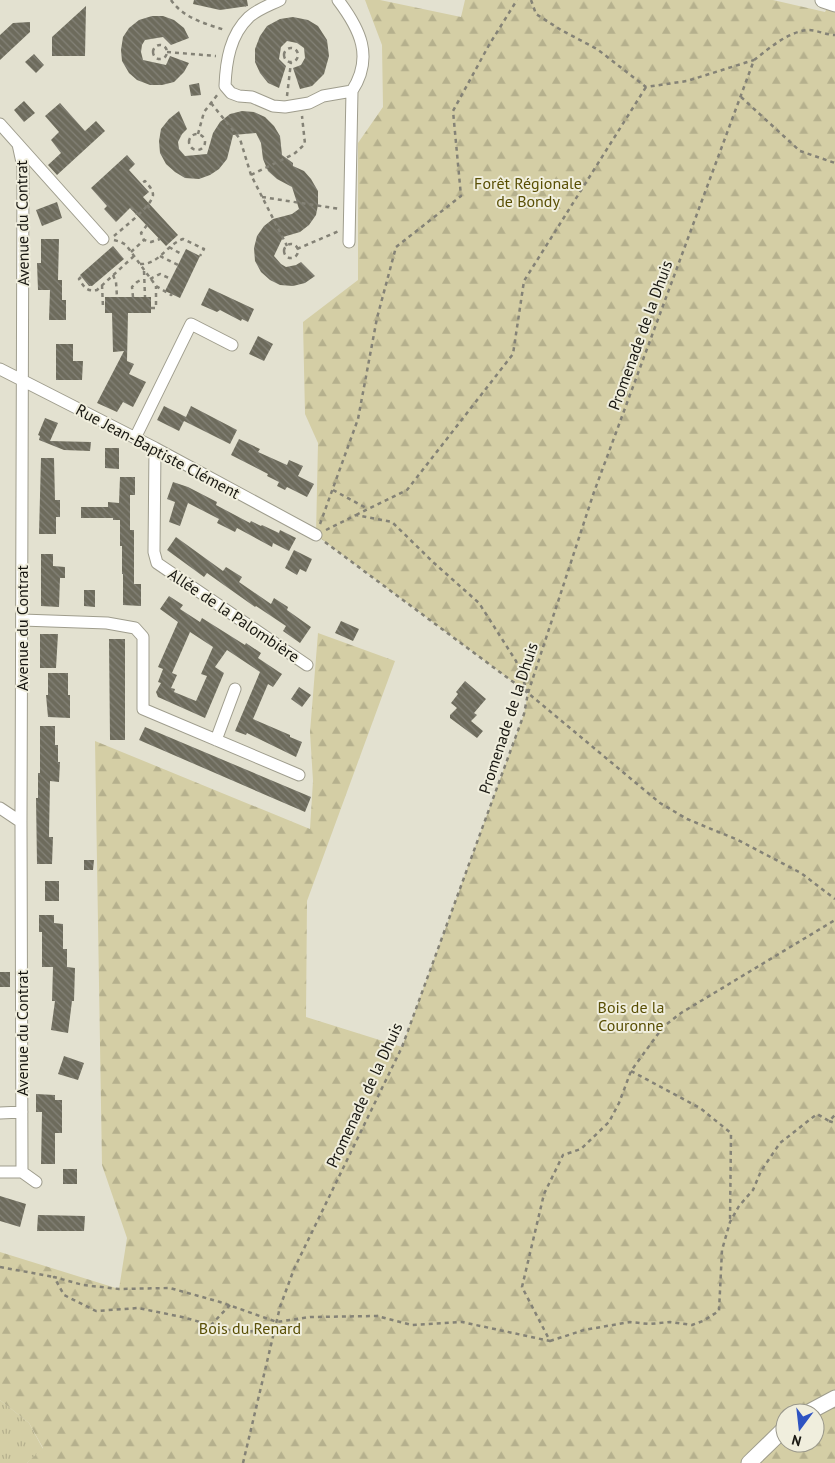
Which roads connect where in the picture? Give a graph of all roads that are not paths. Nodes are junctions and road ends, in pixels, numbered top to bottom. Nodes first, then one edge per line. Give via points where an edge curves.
1 (280, 0) edge
2 (338, 0) edge
3 (822, 0) edge
4 (835, 4) edge
5 (352, 91) junction
6 (0, 124) edge
7 (18, 144) junction
8 (103, 240) dead end
9 (349, 242) dead end
10 (232, 345) dead end
11 (0, 369) edge
12 (24, 382) junction
13 (134, 438) junction
14 (156, 448) junction
15 (316, 535) road end
16 (22, 620) junction
17 (307, 665) dead end
18 (235, 688) dead end
19 (216, 740) junction
20 (298, 775) dead end
21 (0, 808) edge
22 (21, 822) junction
23 (22, 1112) junction
24 (0, 1113) edge
25 (0, 1172) edge
26 (22, 1172) junction
27 (36, 1182) dead end
28 (775, 1438) edge
29 (749, 1463) edge

1 - 5 street via 260,9 237,34 228,56 225,86 239,96 285,107
2 - 5 street via 353,22 364,57 362,71
3 - 4 street
5 - 9 street
6 - 7 street
7 - 8 street
7 - 12 street, Avenue du Contrat via 23,167
10 - 13 street via 191,324
11 - 12 street, Rue Jean-Baptiste Clément
12 - 13 street, Rue Jean-Baptiste Clément
12 - 16 street, Avenue du Contrat
13 - 14 street, Rue Jean-Baptiste Clément
14 - 15 street, Rue Jean-Baptiste Clément
14 - 17 street, Allée de la Palombière via 154,552 157,563
16 - 19 street via 107,623 135,628 143,637 143,709
16 - 22 street, Avenue du Contrat
18 - 19 street
19 - 20 street
21 - 22 street
22 - 23 street, Avenue du Contrat
23 - 24 street, Avenue du Contrat
23 - 26 street, Avenue du Contrat
25 - 26 street
26 - 27 street
28 - 29 street

